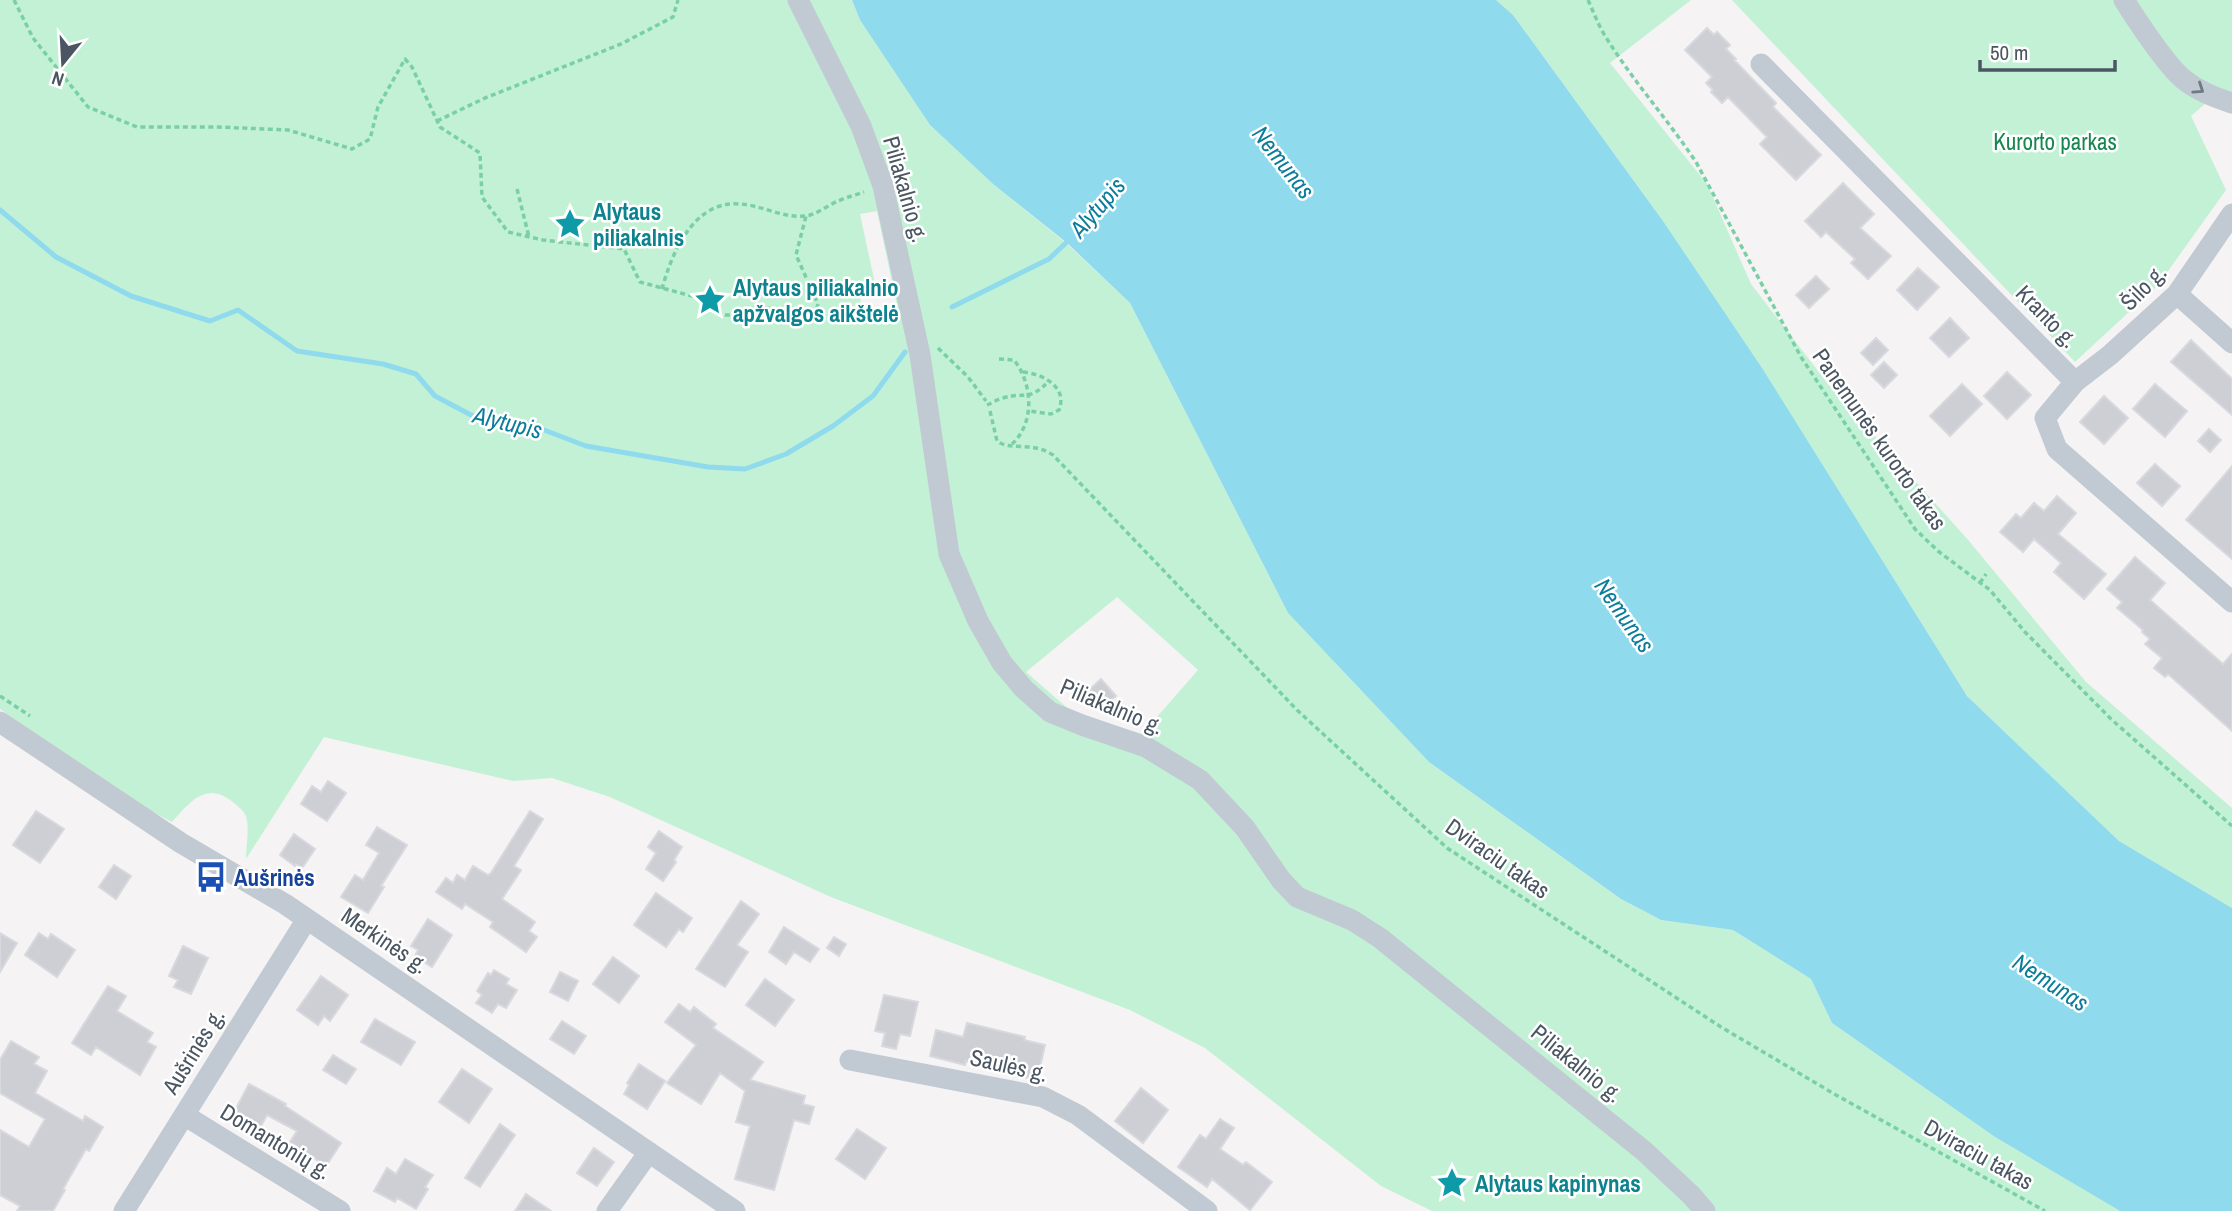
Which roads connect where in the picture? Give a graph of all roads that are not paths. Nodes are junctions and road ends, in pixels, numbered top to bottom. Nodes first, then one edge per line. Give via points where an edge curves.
1 (797, 0) edge
2 (2124, 0) edge
3 (1761, 64) dead end
4 (2232, 103) edge
5 (2232, 214) edge
6 (2177, 294) junction
7 (2232, 343) edge
8 (2075, 382) junction
9 (2232, 602) edge
10 (0, 722) edge
11 (307, 919) junction
12 (850, 1060) dead end
13 (184, 1115) junction
14 (649, 1152) junction
15 (124, 1211) edge
16 (341, 1211) edge
17 (607, 1211) edge
18 (735, 1211) edge
19 (1207, 1211) edge
20 (1705, 1211) edge

1 - 20 street, Piliakalnio g. via 861,126 883,187 920,355 949,554 1002,663 1050,712 1146,747 1200,780 1245,828 1297,897 1352,920 1380,938 1644,1151
2 -> 4 street via 2182,78 2208,95
3 - 8 street, Kranto g.
5 - 6 street, Šilo g.
6 - 7 street
6 - 8 street, Šilo g.
8 - 9 street, Kranto g. via 2045,418 2057,449
10 - 11 street, Merkinės g. via 181,843
11 - 13 street, Aušrinės g.
11 - 14 street, Merkinės g.
12 - 19 street, Saulės g. via 1043,1097 1078,1115
13 - 15 street, Aušrinės g.
13 - 16 street, Domantonių g.
14 - 17 street
14 - 18 street, Merkinės g.

